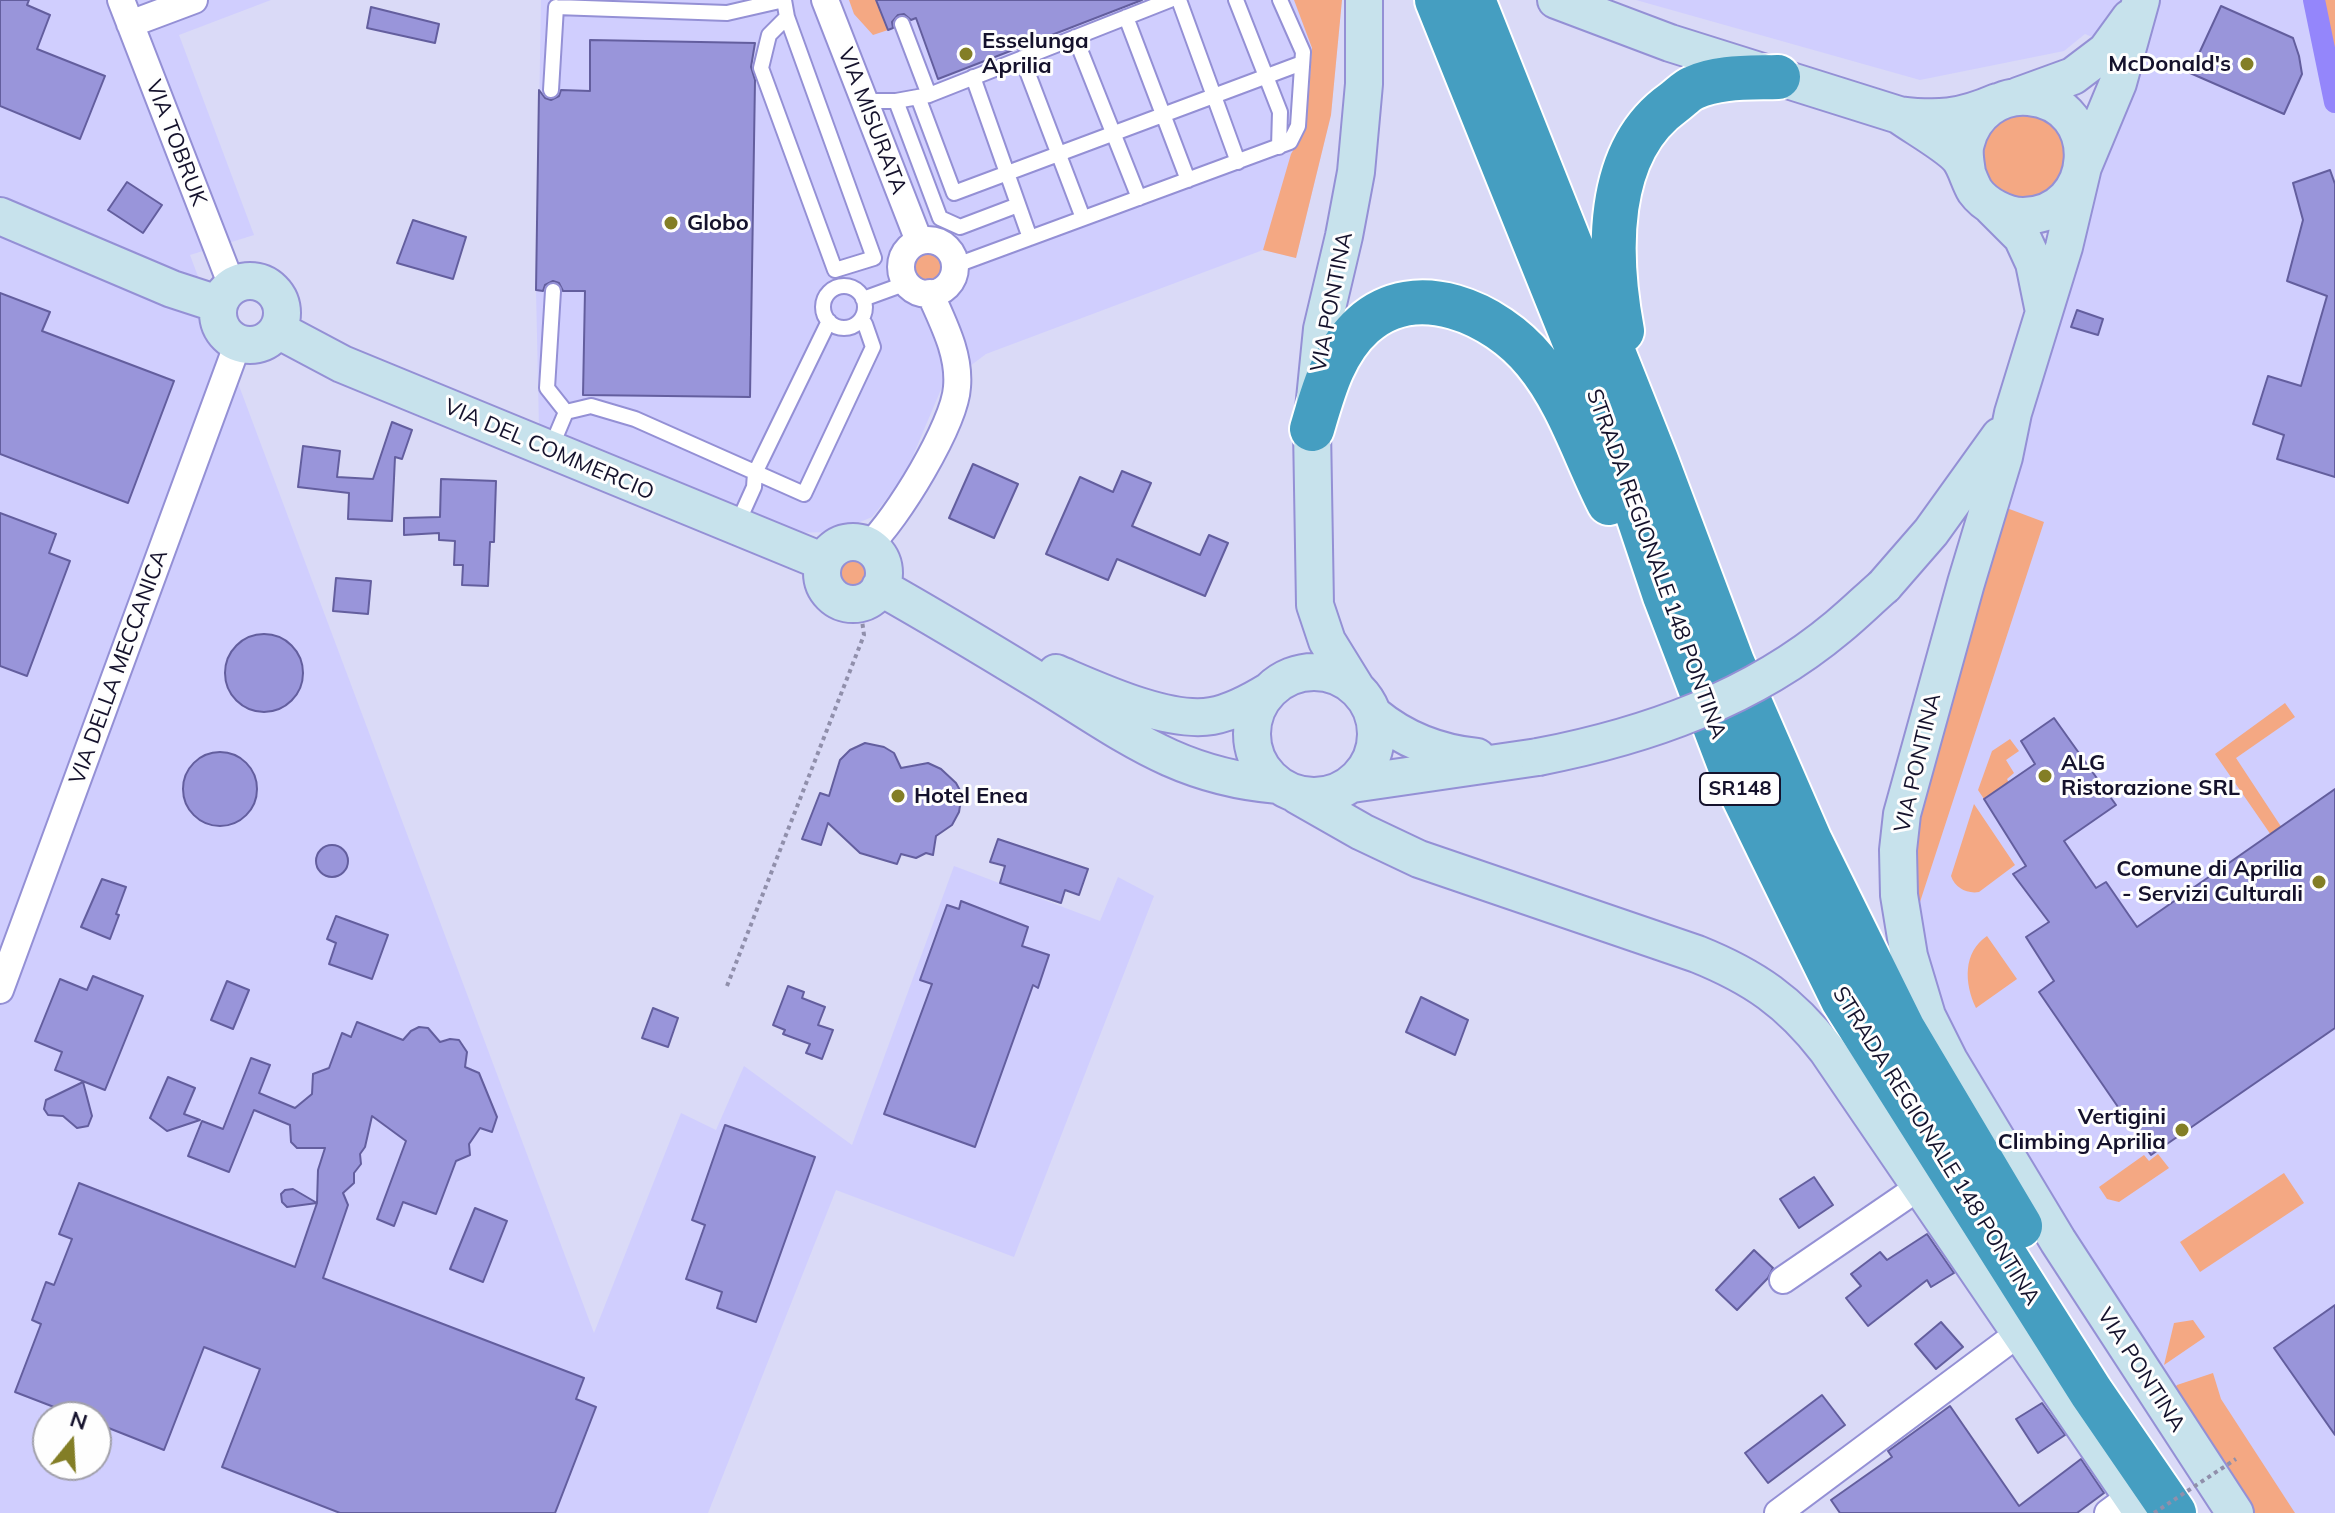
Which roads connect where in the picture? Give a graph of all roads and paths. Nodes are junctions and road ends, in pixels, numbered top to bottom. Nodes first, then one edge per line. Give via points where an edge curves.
1 (194, 0) edge
2 (575, 0) edge
3 (784, 0) edge
4 (825, 0) edge
5 (1170, 0) edge
6 (1179, 0) edge
7 (1236, 0) edge
8 (1280, 0) edge
9 (1364, 0) edge
10 (1437, 0) edge
11 (1473, 0) edge
12 (1556, 0) edge
13 (2140, 2) edge
14 (556, 7) junction
15 (125, 12) edge
16 (787, 17) junction
17 (1126, 17) junction
18 (902, 24) dead end
19 (1075, 37) junction
20 (1022, 58) junction
21 (1302, 63) junction
22 (973, 77) junction
23 (1266, 77) junction
24 (1778, 77) junction
25 (551, 90) dead end
26 (923, 96) junction
27 (1215, 96) junction
28 (2007, 99) junction
29 (865, 101) junction
30 (896, 101) junction
31 (1163, 115) junction
32 (1899, 115) junction
33 (1113, 134) junction
34 (1279, 147) junction
35 (1059, 154) junction
36 (1238, 162) junction
37 (2083, 167) junction
38 (1007, 173) junction
39 (1967, 173) junction
40 (1188, 180) junction
41 (1139, 198) junction
42 (1018, 205) junction
43 (1992, 206) junction
44 (0, 216) edge
45 (1083, 218) junction
46 (1030, 238) junction
47 (919, 241) junction
48 (954, 266) junction
49 (835, 270) junction
50 (844, 287) junction
51 (918, 288) junction
52 (553, 291) dead end
53 (225, 295) junction
54 (863, 299) junction
55 (2043, 309) junction
56 (829, 321) junction
57 (860, 321) junction
58 (278, 330) junction
59 (238, 343) junction
60 (566, 412) junction
61 (2013, 413) junction
62 (1312, 429) junction
63 (550, 450) junction
64 (1656, 460) junction
65 (755, 473) junction
66 (736, 527) junction
67 (868, 546) junction
68 (824, 562) junction
69 (870, 595) junction
70 (1665, 596) junction
71 (1315, 605) junction
72 (953, 628) junction
73 (1275, 686) junction
74 (1365, 701) junction
75 (1538, 757) junction
76 (1352, 784) junction
77 (1288, 790) junction
78 (727, 986) dead end
79 (0, 990) edge
80 (1919, 1187) junction
81 (1783, 1280) dead end
82 (2019, 1333) junction
83 (2236, 1459) dead end
84 (2134, 1509) edge
85 (1778, 1513) edge
86 (2174, 1513) edge
87 (2207, 1513) edge
88 (2235, 1513) edge

1 - 15 street
2 - 14 lane
3 - 14 lane via 727,13
3 - 16 lane
4 - 29 street, VIA MISURATA
5 - 17 lane
6 - 27 lane
7 - 23 lane
8 - 21 lane via 1303,52
9 - 62 street, VIA PONTINA via 1356,172 1322,329
10 - 70 highway, STRADA REGIONALE 148 PONTINA / SR148 via 1605,417
11 - 64 highway, STRADA REGIONALE 148 PONTINA / SR148
12 - 24 street
13 - 28 street via 2106,51 2073,76
13 - 37 street via 2118,83
14 - 25 lane
15 - 53 street, VIA TOBRUK
16 - 49 lane via 769,35 761,68
16 - 49 lane via 874,258
17 - 19 lane
17 - 31 lane
18 - 26 lane
19 - 20 lane
19 - 33 lane
20 - 22 lane
20 - 35 lane
21 - 23 lane
21 - 34 lane via 1298,126 1290,142
22 - 26 lane
22 - 38 lane
23 - 27 lane
23 - 34 lane via 1280,112
24 - 32 street
24 - 64 highway via 1730,79 1693,88 1642,135 1625,171 1613,246 1616,300
26 - 30 lane
26 - 38 lane via 954,193
27 - 31 lane
27 - 36 lane
28 - 32 street via 1957,116
28 - 37 street via 2041,98 2062,109 2080,135
28 - 39 street via 1976,120 1965,145
29 - 30 lane
29 - 47 street, VIA MISURATA
30 - 42 lane via 940,218 960,227
31 - 33 lane
31 - 40 lane
32 - 39 street via 1959,158
33 - 35 lane
33 - 41 lane
34 - 36 lane
35 - 38 lane
35 - 45 lane
36 - 40 lane
37 - 43 street via 2072,192 2041,213 2011,214
37 - 55 street
38 - 42 lane
39 - 43 street via 1976,192
40 - 41 lane
41 - 45 lane
42 - 46 lane
43 - 55 street via 2022,237 2034,263
44 - 53 street via 172,289
45 - 46 lane
46 - 48 lane
47 - 48 street via 944,245
47 - 51 street via 902,259 902,276
48 - 51 street via 947,285
49 - 50 lane
50 - 54 lane
50 - 56 lane via 825,300
51 - 54 lane
51 - 67 street via 952,344 956,394 946,424 895,517
52 - 60 lane via 547,388
53 - 58 street via 252,280 273,289 282,305
53 - 59 street via 218,318
54 - 57 lane
55 - 61 street
56 - 57 lane via 845,328
56 - 65 lane
57 - 65 lane via 873,347 804,494
58 - 59 street via 261,344
58 - 63 street, VIA DEL COMMERCIO via 342,364
59 - 79 street, VIA DELLA MECCANICA
60 - 63 lane
60 - 65 lane via 591,406 635,419
61 - 75 street, bridge via 1965,488 1884,586 1789,663 1665,725 1602,745
61 - 88 street, VIA PONTINA via 1902,814 1899,895 1907,947 1927,1016 1949,1060 2052,1231
62 - 70 highway via 1329,374 1353,335 1372,318 1419,302 1475,314 1505,332 1544,374 1621,527
62 - 71 street, VIA PONTINA
63 - 66 street, VIA DEL COMMERCIO
64 - 87 highway, STRADA REGIONALE 148 PONTINA / SR148 via 1732,662 1810,841 1903,1029 2110,1371
65 - 66 lane
66 - 68 street, VIA DEL COMMERCIO
67 - 68 street via 840,545
67 - 69 street via 884,568 884,578
68 - 69 street via 824,585 839,601
69 - 72 street
69 - 78 path via 864,635
70 - 86 highway, STRADA REGIONALE 148 PONTINA / SR148 via 1735,779 1843,1000 2091,1392
71 - 73 street, VIA PONTINA
71 - 74 street, VIA PONTINA via 1327,641
72 - 73 street via 1066,677 1175,715 1225,713
72 - 77 street via 1161,756 1203,773
73 - 74 street via 1310,672 1326,673 1342,678
73 - 77 street via 1253,719 1252,745 1261,768
74 - 75 street via 1401,735 1444,752
74 - 76 street via 1377,734 1366,770
75 - 76 street
76 - 77 street via 1316,797
77 - 80 street via 1419,859 1697,954 1753,980 1813,1032
80 - 81 street
80 - 82 street
82 - 84 street
82 - 85 street
83 - 84 path, bridge

